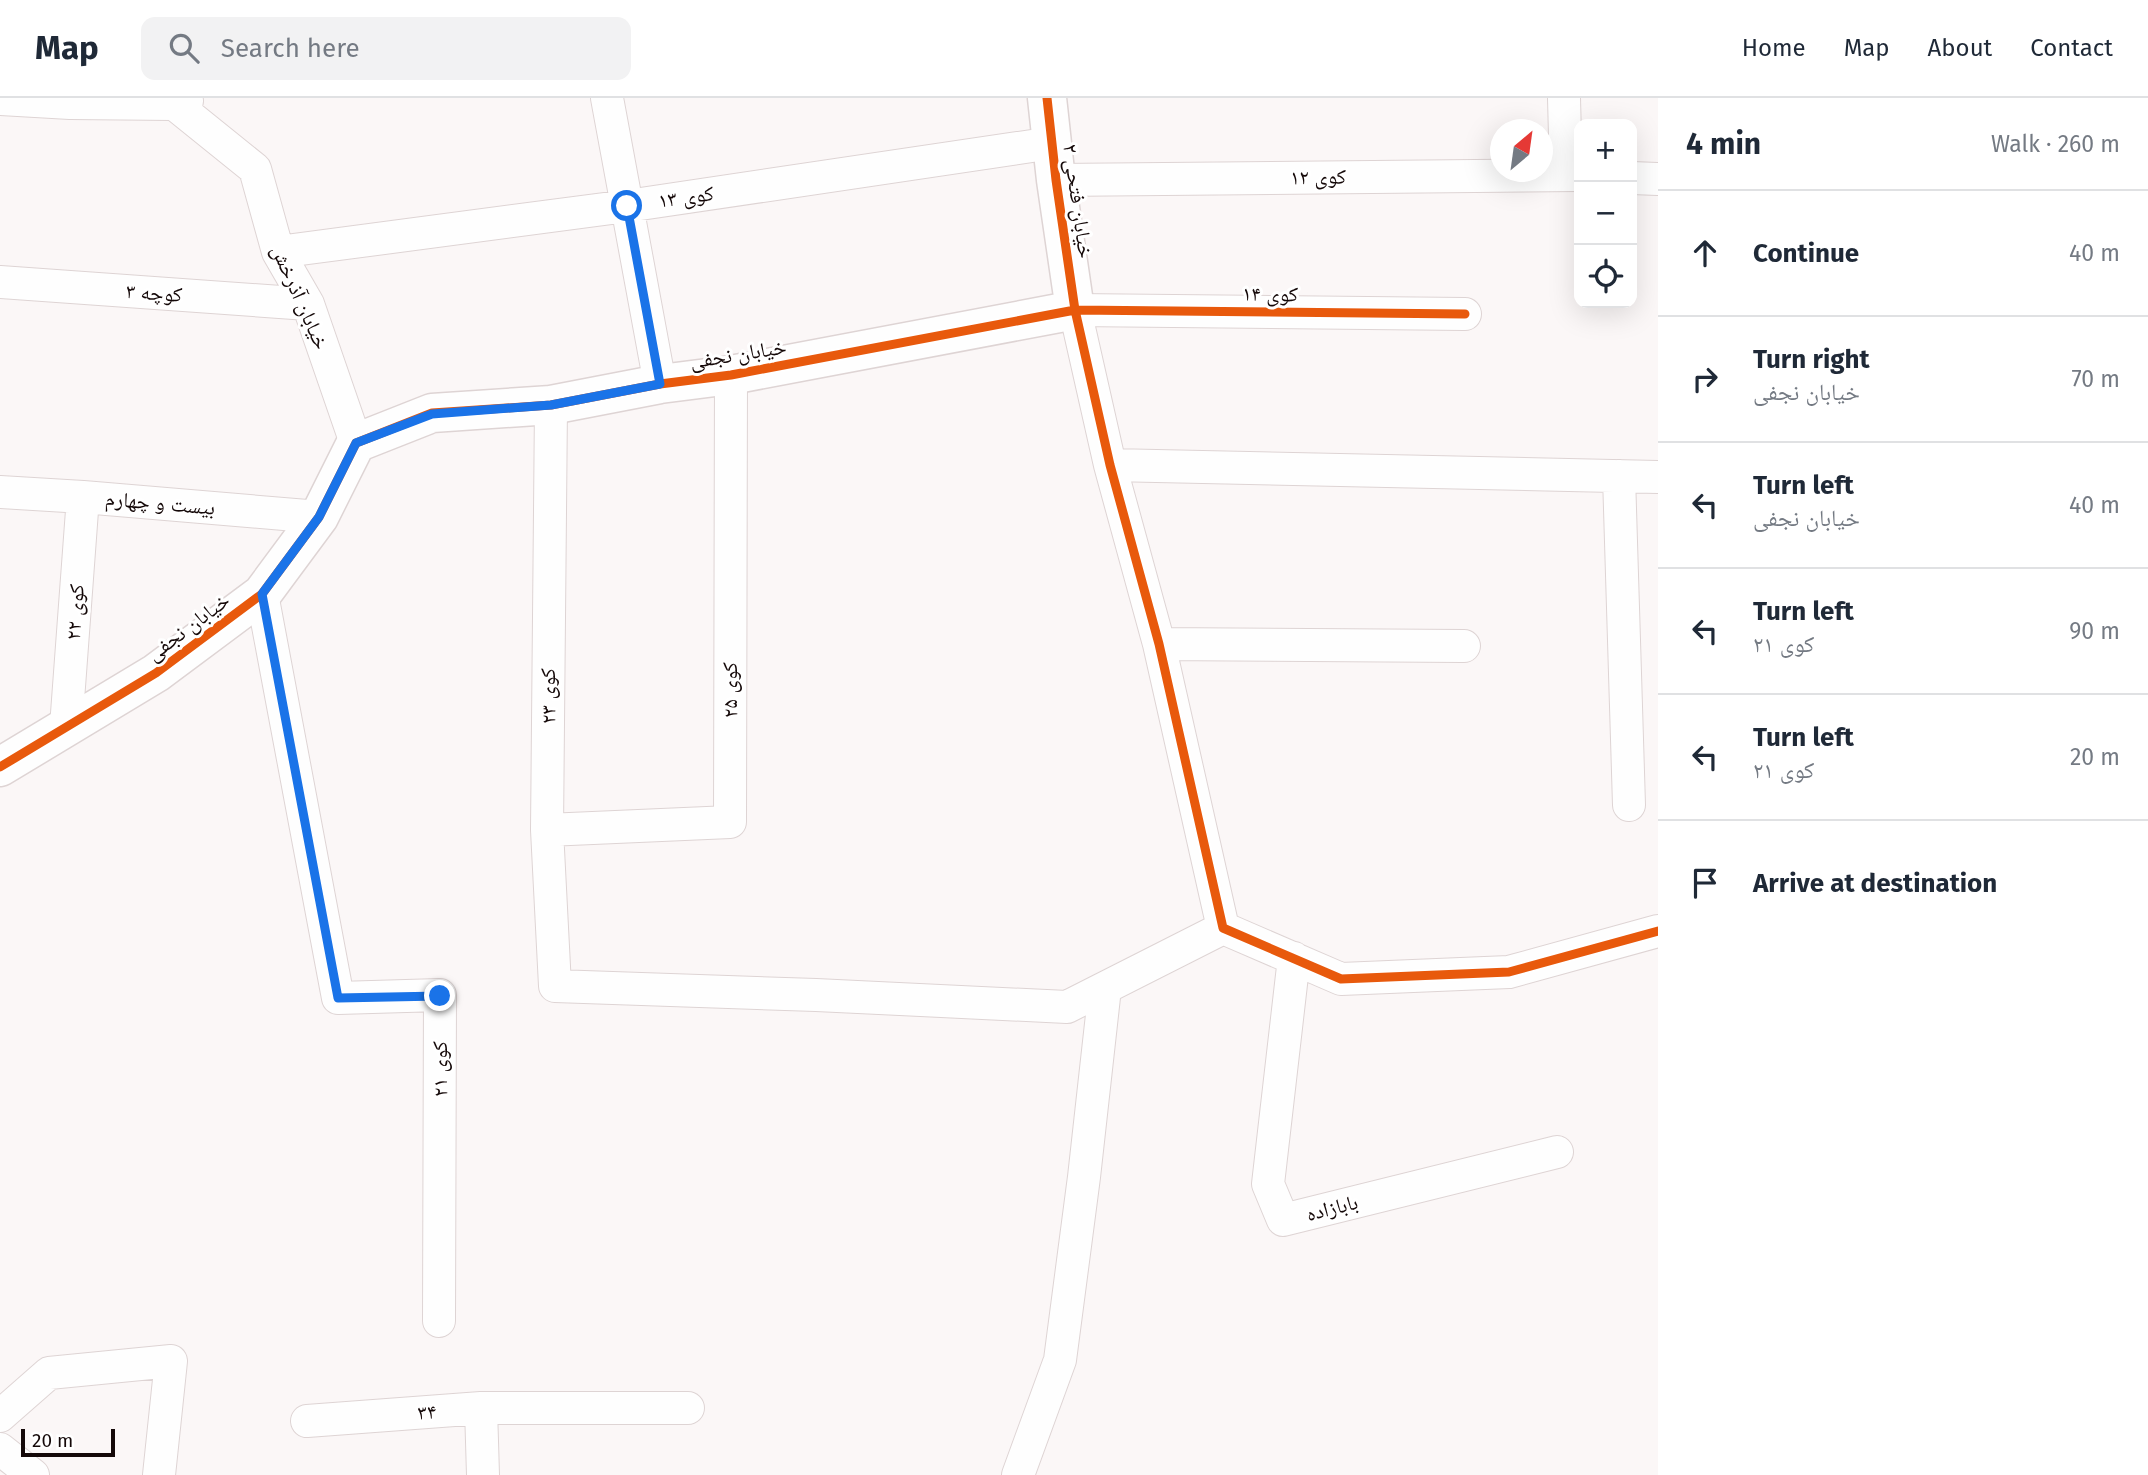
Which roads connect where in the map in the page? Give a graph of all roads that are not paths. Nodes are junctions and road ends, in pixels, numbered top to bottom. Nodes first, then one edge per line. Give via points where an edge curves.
1 (607, 98) edge
2 (1047, 98) edge
3 (1564, 98) edge
4 (0, 99) edge
5 (179, 100) edge
6 (1054, 162) junction
7 (1572, 175) edge
8 (1637, 178) edge
9 (1658, 179) edge
10 (627, 206) junction
11 (278, 252) junction
12 (0, 282) edge
13 (308, 304) junction
14 (1075, 310) junction
15 (1465, 314) dead end
16 (731, 375) junction
17 (660, 384) junction
18 (551, 405) junction
19 (356, 443) junction
20 (1110, 466) junction
21 (1619, 476) junction
22 (1658, 477) edge
23 (0, 492) edge
24 (83, 497) junction
25 (319, 517) junction
26 (262, 594) junction
27 (1159, 644) junction
28 (1464, 646) dead end
29 (66, 727) junction
30 (0, 767) edge
31 (1629, 805) dead end
32 (547, 830) junction
33 (1223, 928) junction
34 (1658, 931) edge
35 (1294, 958) junction
36 (1105, 988) junction
37 (1557, 1152) dead end
38 (439, 1321) dead end
39 (481, 1408) junction
40 (688, 1408) dead end
41 (0, 1416) edge
42 (307, 1421) dead end
43 (0, 1449) edge
44 (33, 1475) edge
45 (159, 1475) edge
46 (483, 1475) edge
47 (1018, 1475) edge

1 - 10 street
2 - 6 street, خیابان فتحی ۲
3 - 7 street
4 - 5 street via 71,103
5 - 11 street, خیابان آذرخش via 254,169
6 - 7 street, کوی ۱۲
6 - 10 street, کوی ۱۳
6 - 14 street, خیابان فتحی ۲
8 - 9 street
10 - 11 street, کوی ۱۳
10 - 17 street
11 - 13 street, خیابان آذرخش
12 - 13 street, کوچه ۳
13 - 19 street, خیابان آذرخش
14 - 15 street, کوی ۱۴
14 - 16 street, خیابان نجفی
14 - 20 street
16 - 17 street, خیابان نجفی
16 - 32 street, کوی ۲۵ via 730,822
17 - 18 street, خیابان نجفی
18 - 19 street, خیابان نجفی via 432,414
18 - 32 street, کوی ۲۳
19 - 25 street, خیابان نجفی
20 - 21 street
20 - 27 street
21 - 22 street
21 - 31 street
23 - 24 street, بیست و چهارم
24 - 25 street, بیست و چهارم
24 - 29 street, کوی ۲۲
25 - 26 street, خیابان نجفی
26 - 29 street, خیابان نجفی via 156,673
26 - 38 street, کوی ۲۱ via 338,998 440,996
27 - 28 street
27 - 33 street
29 - 30 street, خیابان نجفی
32 - 36 street, کوی ۲۳ via 555,986 1067,1007
33 - 35 street
33 - 36 street
34 - 35 street via 1509,972 1341,979
35 - 37 street, بابازاده via 1268,1184 1283,1220
36 - 47 street via 1060,1360
39 - 40 street, ۳۴
39 - 42 street, ۳۴
39 - 46 street
41 - 45 street via 49,1373 171,1361
43 - 44 street

